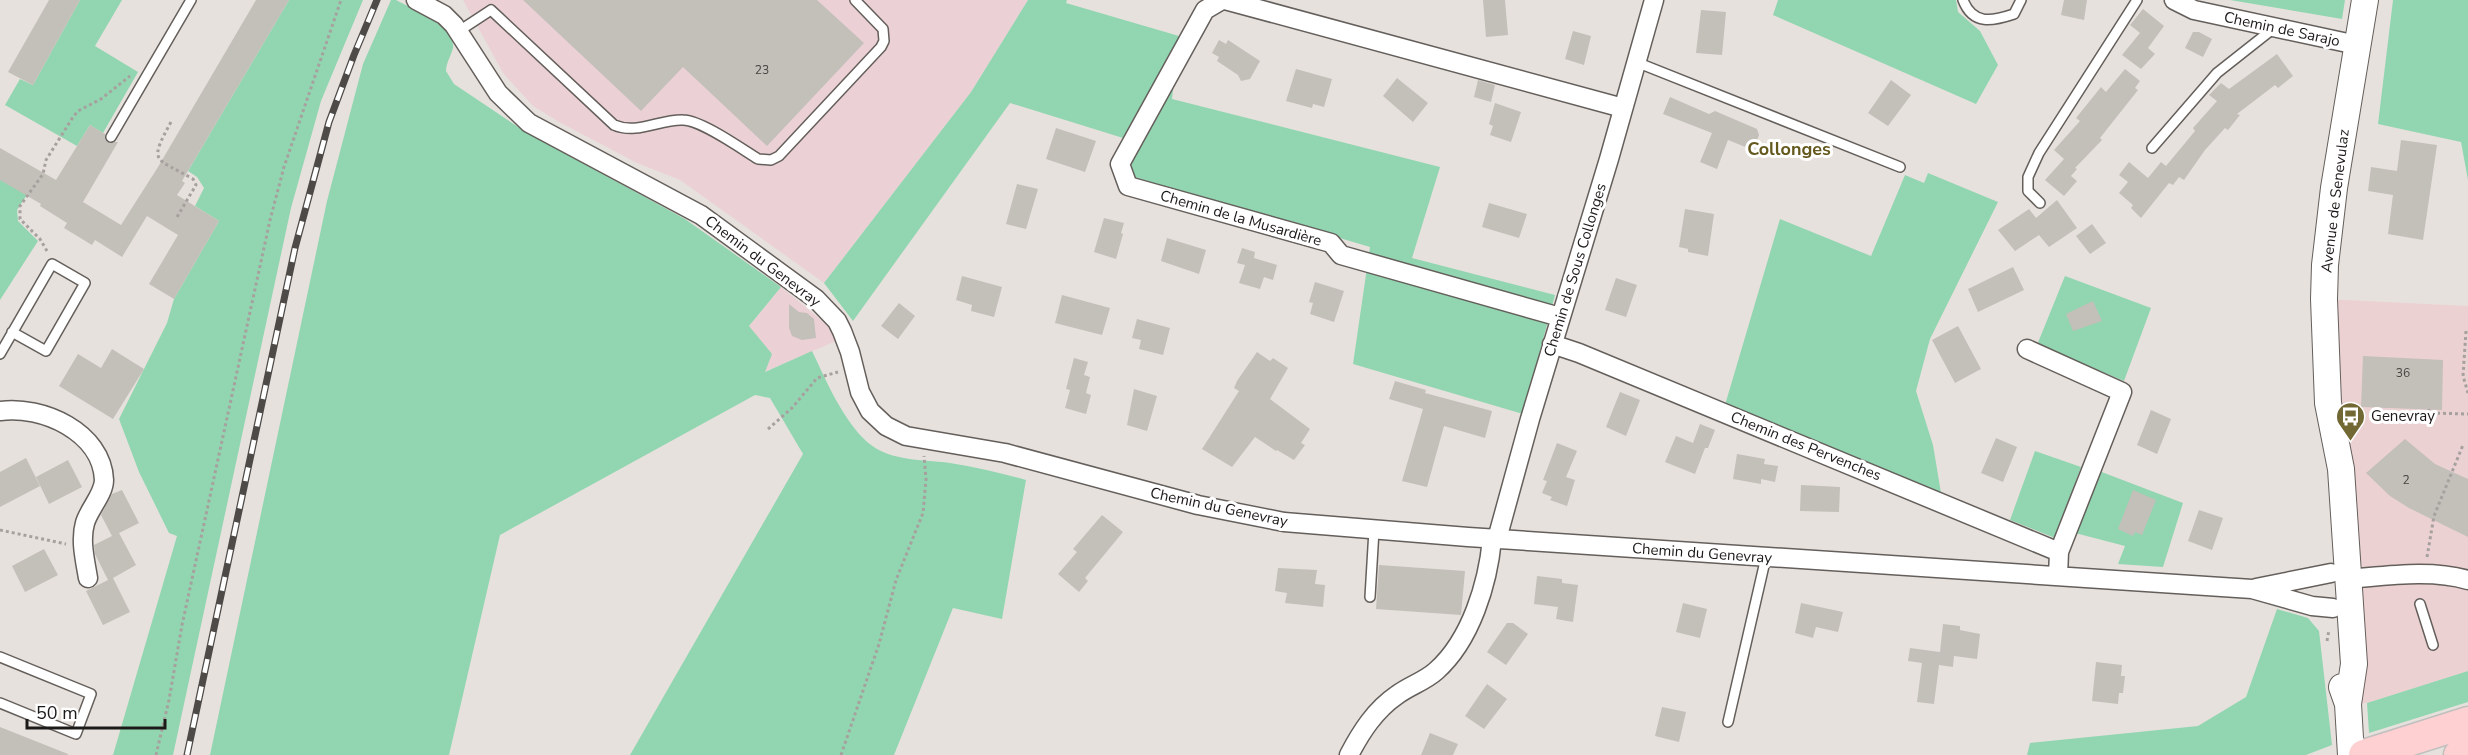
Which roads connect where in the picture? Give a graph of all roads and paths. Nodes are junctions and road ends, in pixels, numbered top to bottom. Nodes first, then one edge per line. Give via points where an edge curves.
1 (191, 0) edge
2 (341, 0) edge
3 (416, 0) edge
4 (496, 0) edge
5 (855, 0) edge
6 (1224, 0) edge
7 (1654, 0) edge
8 (1963, 0) edge
9 (2021, 0) edge
10 (2138, 0) edge
11 (2174, 0) edge
12 (2365, 0) edge
13 (491, 10) junction
14 (2274, 28) junction
15 (459, 31) junction
16 (2357, 45) junction
17 (1636, 62) junction
18 (136, 71) dead end
19 (1623, 108) junction
20 (171, 122) dead end
21 (111, 137) dead end
22 (2152, 148) dead end
23 (1900, 167) dead end
24 (2040, 203) dead end
25 (177, 217) dead end
26 (40, 239) dead end
27 (1560, 317) junction
28 (2466, 331) dead end
29 (12, 332) junction
30 (1552, 344) junction
31 (2027, 349) dead end
32 (0, 354) edge
33 (854, 370) junction
34 (2468, 393) edge
35 (2429, 409) dead end
36 (0, 411) edge
37 (2468, 414) edge
38 (768, 429) dead end
39 (921, 439) junction
40 (2463, 445) dead end
41 (0, 530) edge
42 (1374, 530) junction
43 (1495, 539) junction
44 (83, 548) junction
45 (2059, 552) junction
46 (1766, 557) junction
47 (2426, 567) dead end
48 (2058, 576) junction
49 (2339, 576) junction
50 (88, 578) dead end
51 (2468, 580) edge
52 (2252, 589) junction
53 (1370, 597) dead end
54 (2420, 604) dead end
55 (2342, 607) junction
56 (2433, 645) dead end
57 (0, 657) edge
58 (0, 703) edge
59 (1728, 722) dead end
60 (2468, 722) edge
61 (2468, 752) edge
62 (156, 755) edge
63 (841, 755) edge
64 (1348, 755) edge
65 (2351, 755) edge
66 (2364, 755) edge
67 (2459, 755) edge

1 - 21 lane
2 - 62 path via 270,220
3 - 15 street, Chemin du Genevray via 444,15
4 - 13 lane
5 - 13 lane via 883,29 881,47 779,156 766,161 690,120 632,129 614,125
6 - 19 street, Chemin de la Musardière
6 - 27 street, Chemin de la Musardière via 1205,10 1120,164 1128,186 1331,243 1341,255
7 - 17 street, Chemin de Sous Collonges
8 - 9 lane via 1975,17 1992,22 2014,14
10 - 24 lane via 2039,153 2028,177 2028,191
11 - 14 street, Chemin de Sarajo via 2194,10
12 - 16 main road, Avenue de Senevulaz
13 - 15 lane
14 - 16 street, Chemin de Sarajo
14 - 22 lane via 2217,73
15 - 33 street, Chemin du Genevray via 498,93 529,123 694,211 804,290 837,321 847,340
16 - 49 main road, Avenue de Senevulaz via 2325,265 2328,403 2341,469
17 - 19 street, Chemin de Sous Collonges
17 - 23 lane
18 - 26 path via 78,111 60,135 43,174 20,206 20,219
19 - 27 street, Chemin de Sous Collonges
20 - 25 path via 156,154 196,185
27 - 30 street, Chemin de Sous Collonges
28 - 34 path via 2463,376
29 - 29 lane via 52,264 85,283 46,351
29 - 32 lane
30 - 43 street, Chemin de Sous Collonges
30 - 45 street, Chemin des Pervenches
31 - 45 street via 2122,392
33 - 38 path via 817,378
33 - 39 street, Chemin du Genevray via 864,402 877,419 896,431
35 - 37 path via 2429,414
36 - 44 street via 52,418 75,430 94,450 104,483 85,523
39 - 42 street, Chemin du Genevray via 1005,453 1236,514
39 - 63 path via 926,479 923,513 896,580
40 - 47 path via 2434,516
41 - 44 path
42 - 43 street, Chemin du Genevray
42 - 53 lane
43 - 46 street, Chemin du Genevray
43 - 64 street, Chemin de Sous Collonges via 1481,598 1453,651 1435,672 1386,704
44 - 50 street
45 - 48 street
46 - 48 street, Chemin du Genevray
46 - 59 lane
48 - 52 street, Chemin du Genevray
49 - 51 street, Chemin du Genevray via 2433,575
49 - 52 street, Chemin du Genevray
49 - 55 main road, Avenue de Senevulaz
52 - 55 street, Chemin du Genevray via 2312,606
54 - 56 lane
55 - 65 main road, Avenue de Senevulaz via 2338,675 2348,704
57 - 58 lane via 91,694 76,734
60 - 66 highway
61 - 67 highway

